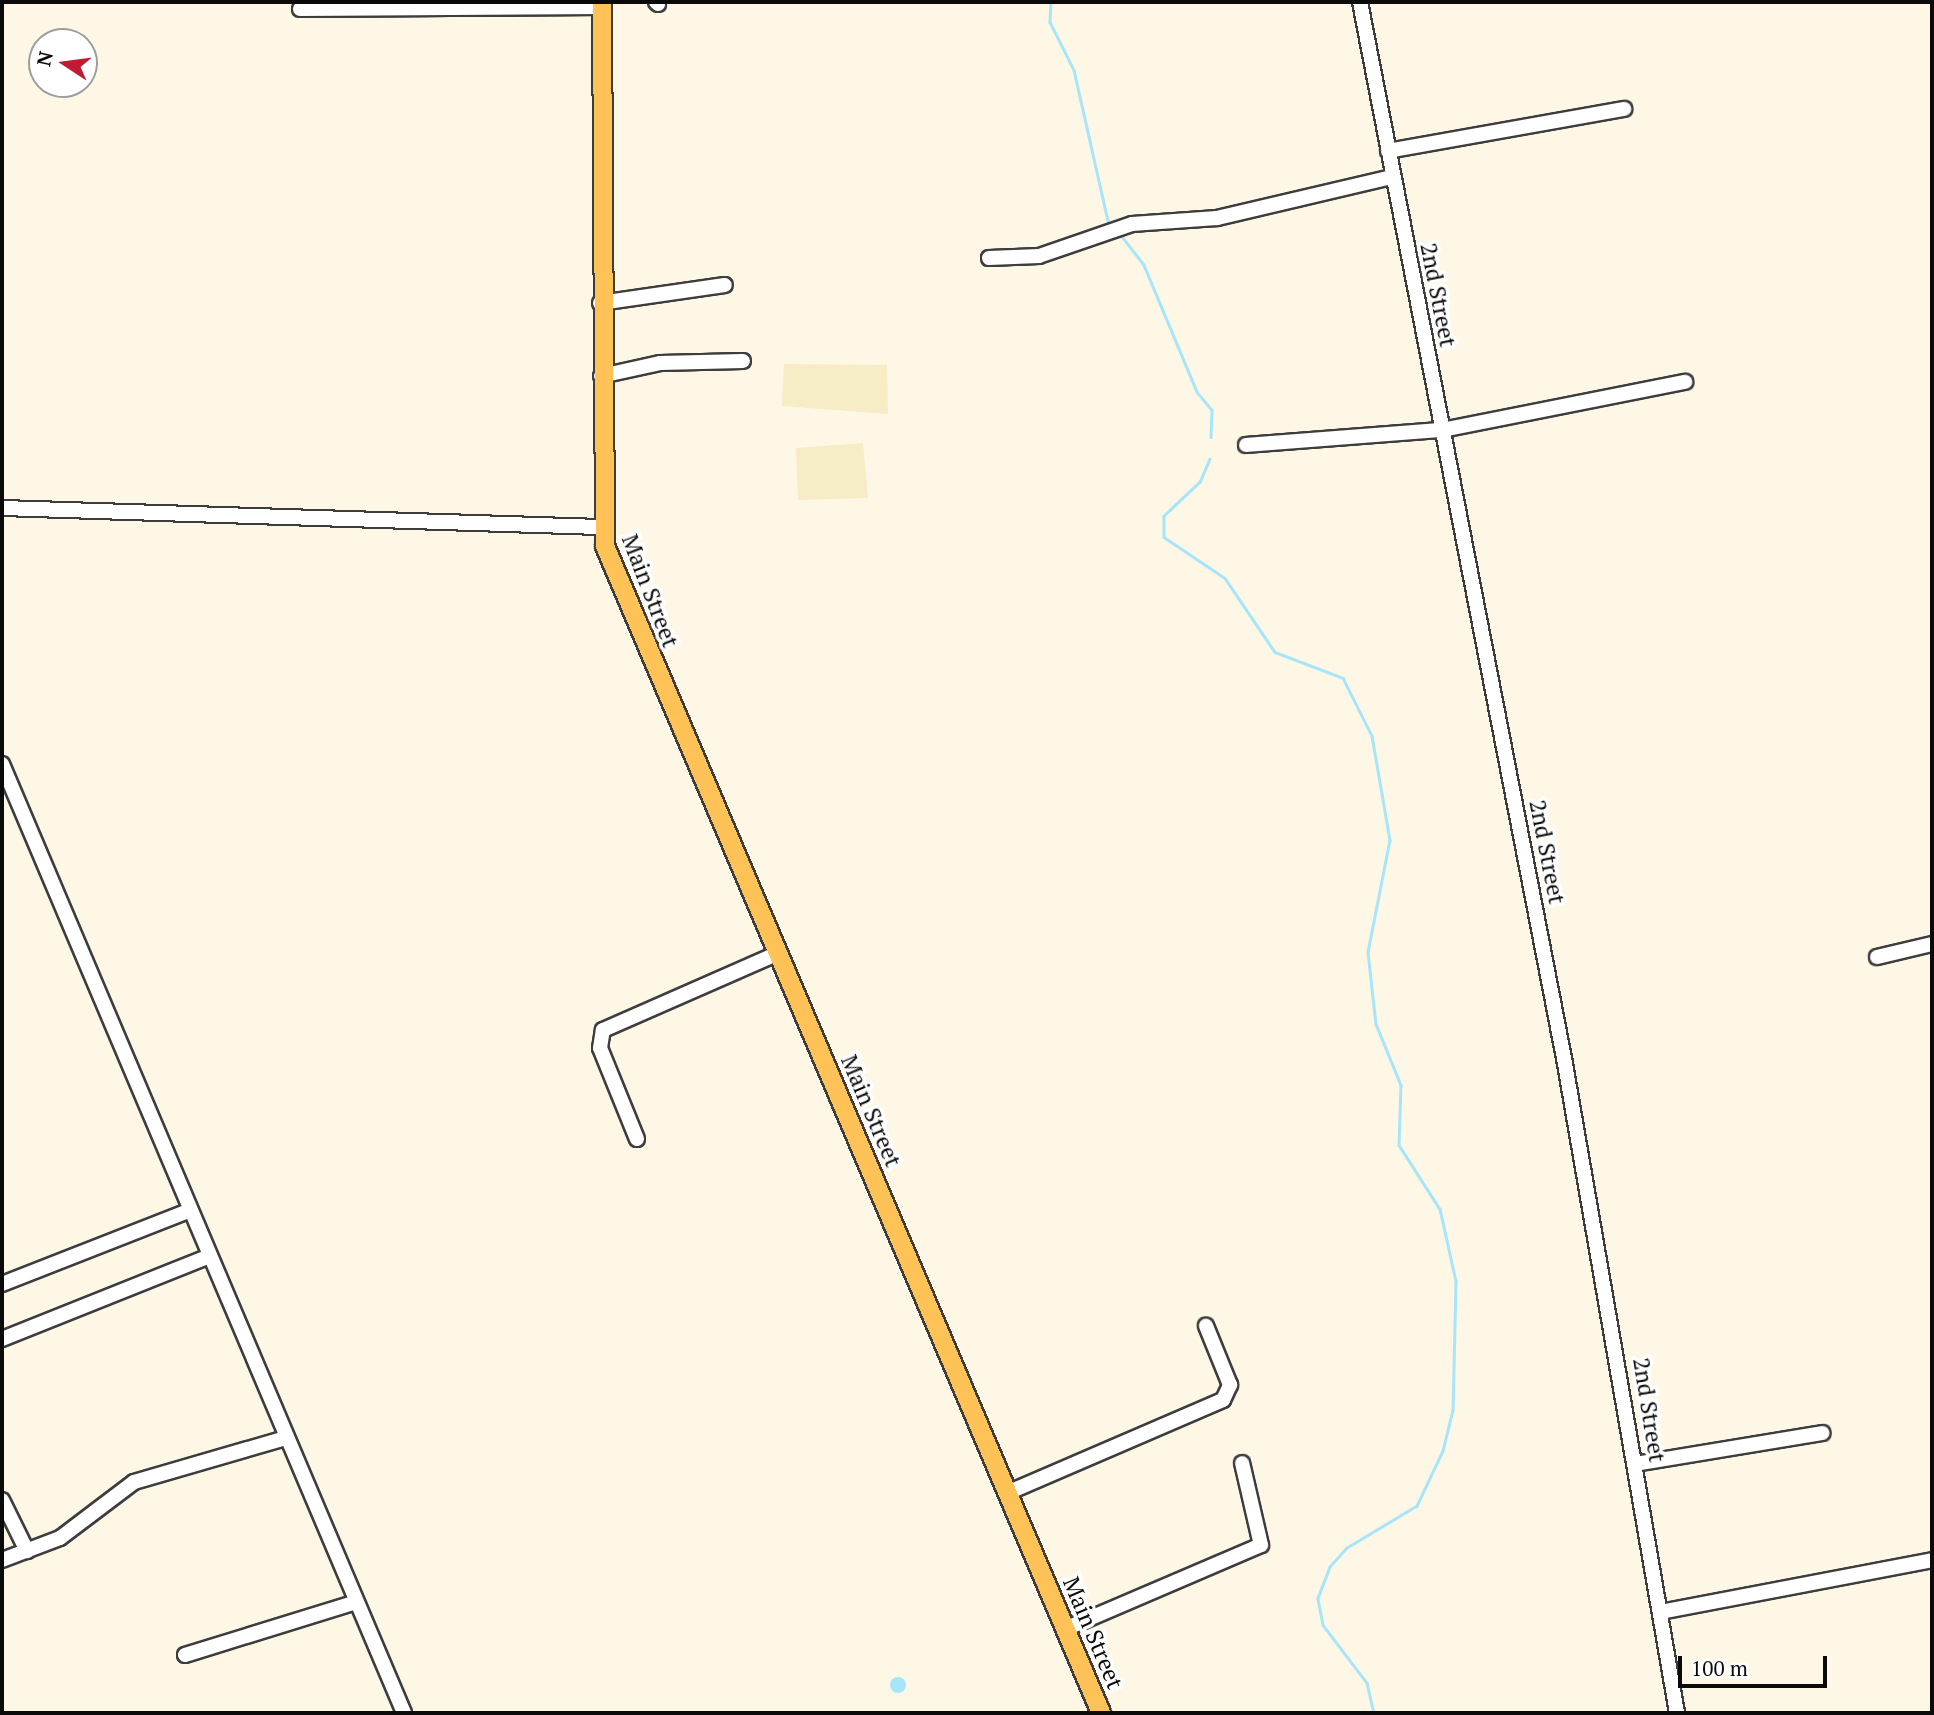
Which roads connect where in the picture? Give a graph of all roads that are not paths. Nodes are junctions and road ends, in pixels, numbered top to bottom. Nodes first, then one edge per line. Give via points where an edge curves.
1 (1360, 2) edge
2 (602, 5) edge
3 (300, 9) dead end
4 (1624, 108) dead end
5 (1388, 151) junction
6 (1392, 177) junction
7 (989, 258) dead end
8 (725, 285) dead end
9 (600, 303) junction
10 (743, 361) dead end
11 (601, 376) junction
12 (1685, 382) dead end
13 (1441, 430) junction
14 (1247, 444) dead end
15 (2, 508) edge
16 (601, 527) junction
17 (2, 764) edge
18 (1932, 944) edge
19 (776, 954) junction
20 (1877, 957) dead end
21 (637, 1139) dead end
22 (186, 1212) junction
23 (207, 1257) junction
24 (2, 1284) edge
25 (1206, 1325) dead end
26 (2, 1339) edge
27 (1822, 1433) dead end
28 (285, 1438) junction
29 (1242, 1463) dead end
30 (1635, 1464) junction
31 (1007, 1493) junction
32 (2, 1500) edge
33 (27, 1551) junction
34 (2, 1560) edge
35 (1932, 1560) edge
36 (356, 1602) junction
37 (1660, 1612) junction
38 (1065, 1629) junction
39 (185, 1655) dead end
40 (404, 1713) edge
41 (1101, 1713) edge
42 (1677, 1713) edge

1 - 5 street, 2nd Street
2 - 3 street
2 - 9 main road, Main Street
4 - 5 street
5 - 6 street, 2nd Street
6 - 7 street via 1217,218 1132,224 1039,256
6 - 13 street, 2nd Street
8 - 9 street
9 - 11 main road, Main Street
10 - 11 street via 660,363
11 - 16 main road, Main Street
12 - 13 street
13 - 14 street
13 - 30 street, 2nd Street
15 - 16 street
16 - 19 main road, Main Street via 622,596
17 - 22 street
18 - 20 street
19 - 21 street via 603,1030 600,1048
19 - 31 main road, Main Street
22 - 23 street
22 - 24 street
23 - 26 street
23 - 28 street
25 - 31 street via 1230,1385 1223,1400
27 - 30 street
28 - 33 street via 134,1482 60,1538
28 - 36 street
29 - 38 street via 1261,1545
30 - 37 street, 2nd Street
31 - 38 main road, Main Street
32 - 33 street
33 - 34 street
35 - 37 street
36 - 39 street
36 - 40 street
37 - 42 street, 2nd Street
38 - 41 main road, Main Street

